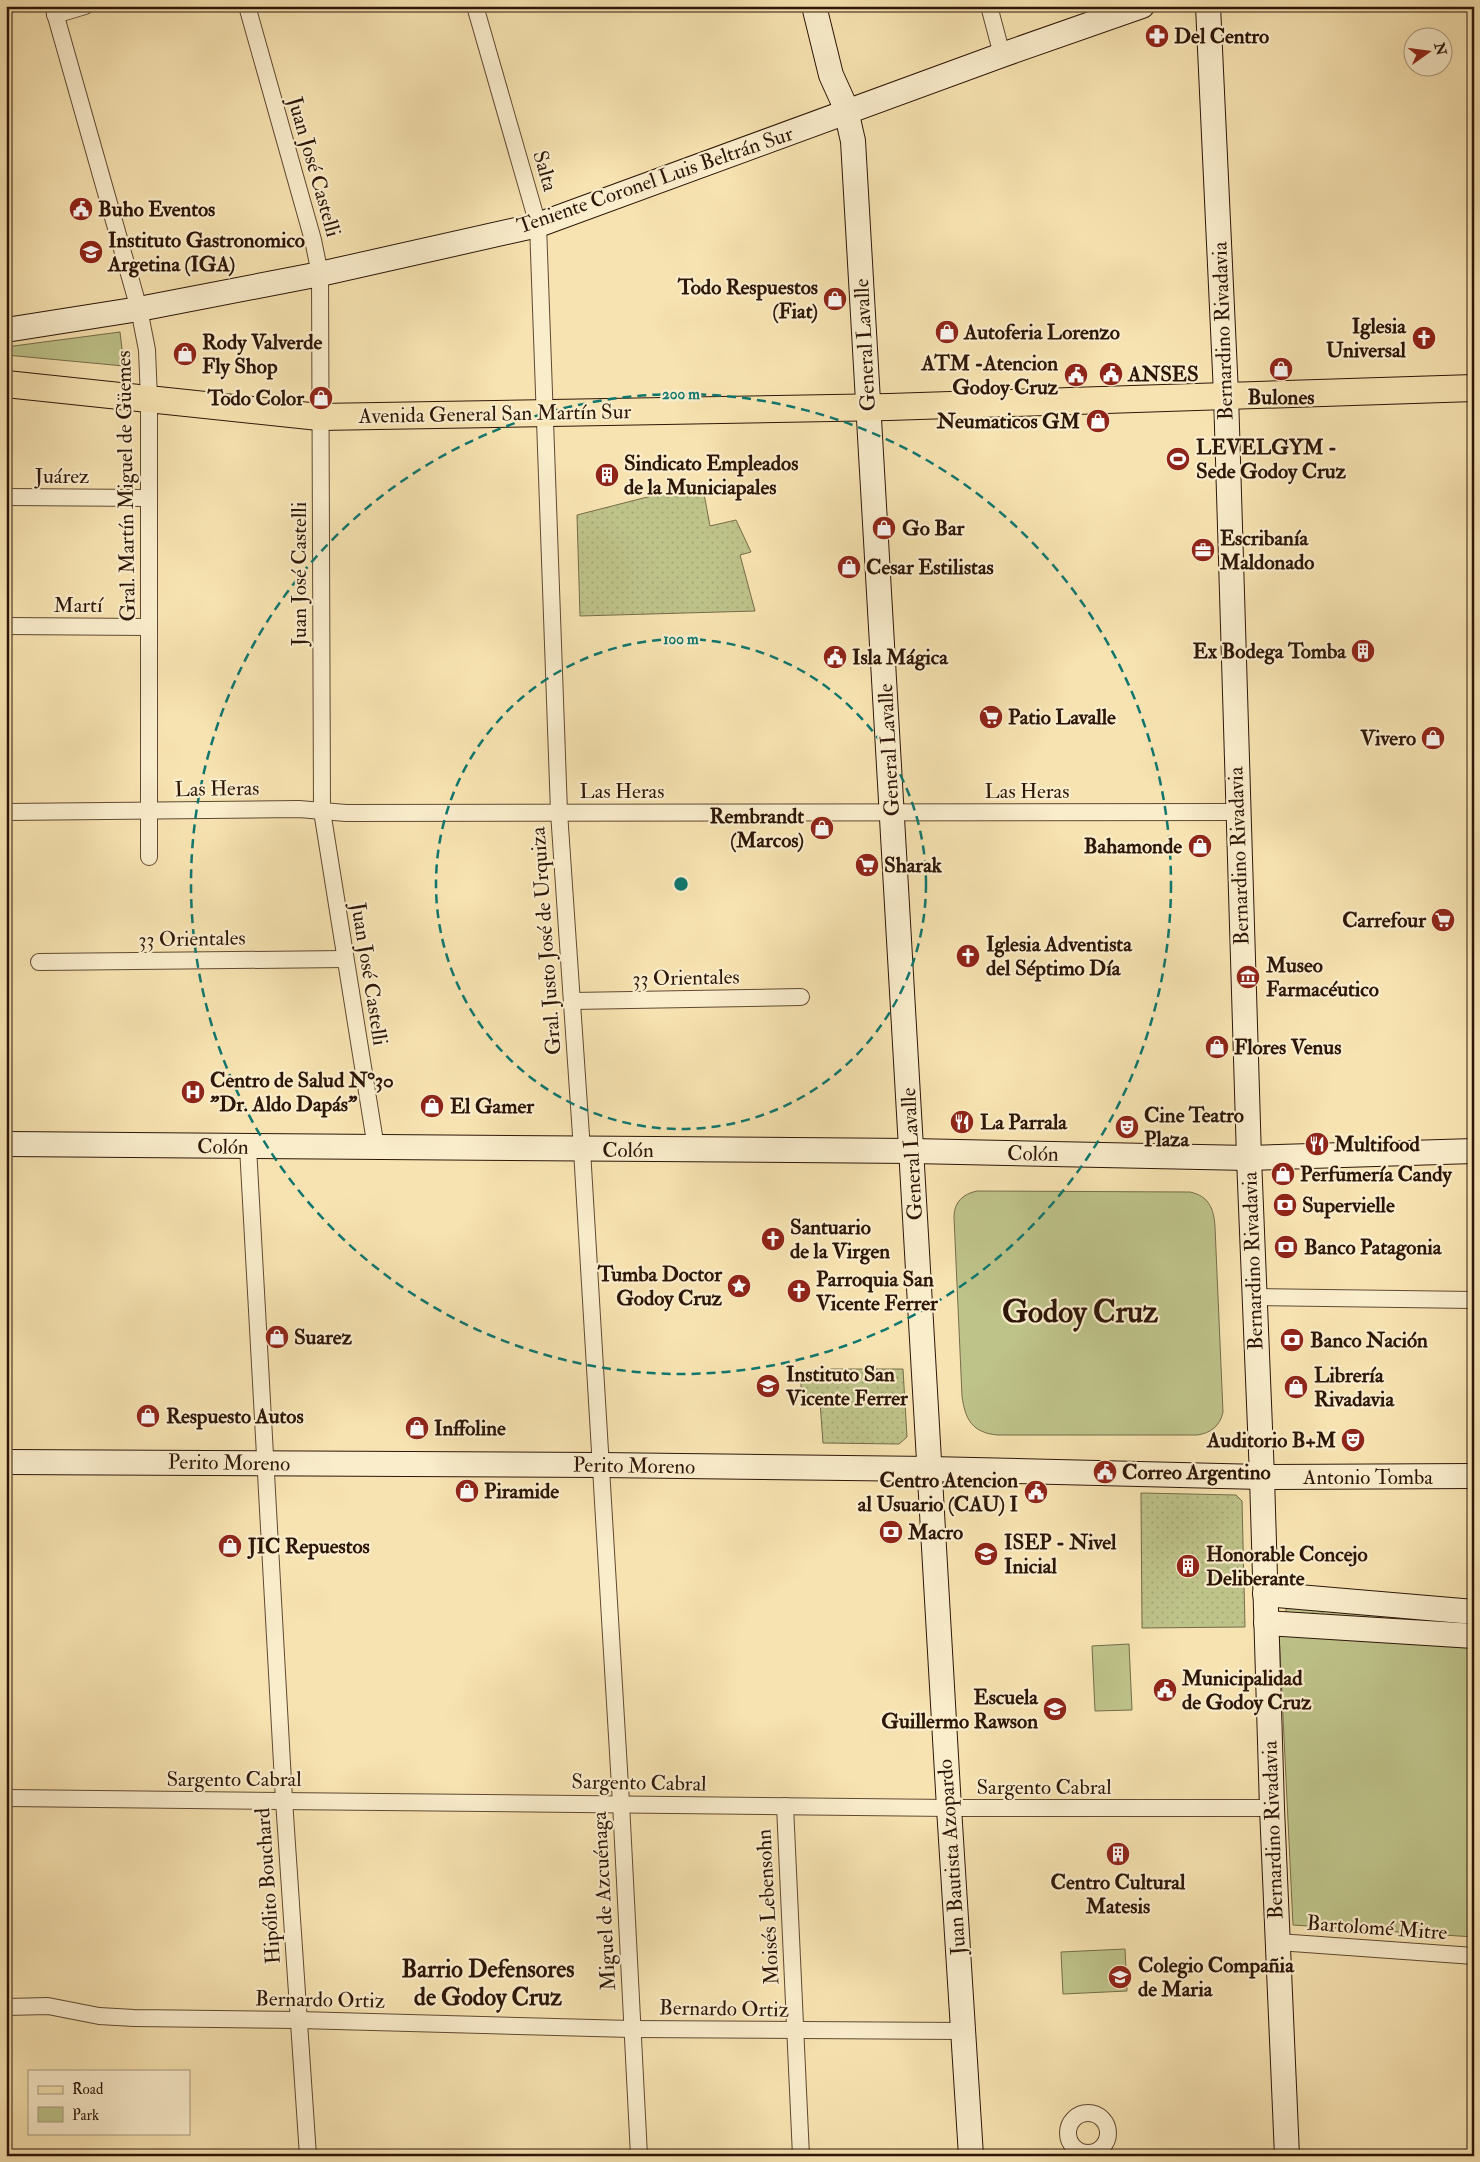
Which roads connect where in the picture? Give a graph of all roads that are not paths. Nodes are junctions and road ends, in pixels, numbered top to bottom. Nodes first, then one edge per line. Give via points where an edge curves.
1 (84, 6) edge
2 (247, 6) edge
3 (475, 6) edge
4 (814, 6) edge
5 (989, 6) edge
6 (1142, 6) edge
7 (1208, 6) edge
8 (54, 11) edge
9 (1002, 55) junction
10 (847, 113) junction
11 (538, 225) junction
12 (320, 274) junction
13 (139, 308) junction
14 (6, 330) edge
15 (6, 384) edge
16 (1474, 388) edge
17 (1226, 394) junction
18 (149, 398) junction
19 (869, 407) junction
20 (546, 413) junction
21 (319, 417) junction
22 (6, 497) edge
23 (148, 498) junction
24 (6, 626) edge
25 (149, 627) junction
26 (149, 811) junction
27 (322, 811) junction
28 (6, 812) edge
29 (558, 812) junction
30 (893, 812) junction
31 (1238, 812) junction
32 (149, 857) dead end
33 (345, 959) junction
34 (39, 962) dead end
35 (801, 997) dead end
36 (572, 1001) junction
37 (6, 1144) edge
38 (248, 1147) junction
39 (376, 1148) junction
40 (582, 1150) junction
41 (1474, 1150) edge
42 (912, 1152) junction
43 (1249, 1158) junction
44 (1255, 1297) junction
45 (1474, 1300) edge
46 (6, 1462) edge
47 (265, 1464) junction
48 (600, 1465) junction
49 (930, 1469) junction
50 (1474, 1476) edge
51 (1262, 1477) junction
52 (1265, 1594) junction
53 (1474, 1612) edge
54 (1266, 1623) junction
55 (1474, 1636) edge
56 (6, 1798) edge
57 (284, 1800) junction
58 (621, 1803) junction
59 (785, 1806) junction
60 (949, 1808) junction
61 (1272, 1808) junction
62 (1278, 1942) junction
63 (1474, 1956) edge
64 (6, 2007) edge
65 (299, 2020) junction
66 (631, 2029) junction
67 (796, 2031) junction
68 (963, 2031) junction
69 (308, 2156) edge
70 (639, 2156) edge
71 (801, 2156) edge
72 (971, 2156) edge
73 (1287, 2156) edge

1 - 8 street
2 - 12 street, Juan José Castelli
3 - 11 street, Salta
4 - 10 street, General Lavalle via 831,75
5 - 9 street
6 - 9 street, Teniente Coronel Luis Beltrán Sur
7 - 17 street, Bernardino Rivadavia
8 - 13 street, Gral. Martín Miguel de Güemes
9 - 10 street, Teniente Coronel Luis Beltrán Sur
10 - 11 street, Teniente Coronel Luis Beltrán Sur
10 - 19 street, General Lavalle via 853,142
11 - 12 street, Teniente Coronel Luis Beltrán Sur
11 - 20 street, Salta
12 - 13 street, Teniente Coronel Luis Beltrán Sur
12 - 21 street, Juan José Castelli
13 - 14 street, Teniente Coronel Luis Beltrán Sur
13 - 18 street, Gral. Martín Miguel de Güemes via 147,350
15 - 18 main road, Avenida General San Martín Sur
16 - 17 main road, Avenida General San Martín Sur
17 - 19 main road, Avenida General San Martín Sur
17 - 31 street, Bernardino Rivadavia
18 - 21 main road, Avenida General San Martín Sur
18 - 23 street, Gral. Martín Miguel de Güemes
19 - 20 main road, Avenida General San Martín Sur
19 - 30 street, General Lavalle
20 - 21 main road, Avenida General San Martín Sur
20 - 29 street, Gral. Justo José de Urquiza
21 - 27 street, Juan José Castelli
22 - 23 street, Juárez
23 - 25 street, Gral. Martín Miguel de Güemes
24 - 25 street, Martí
25 - 26 street, Gral. Martín Miguel de Güemes
26 - 27 street, Las Heras
26 - 28 street, Las Heras
26 - 32 street, Gral. Martín Miguel de Güemes
27 - 29 street, Las Heras
27 - 33 street, Juan José Castelli
29 - 30 street, Las Heras
29 - 36 street, Gral. Justo José de Urquiza
30 - 31 street, Las Heras
30 - 42 street, General Lavalle
31 - 43 street, Bernardino Rivadavia
33 - 34 street, 33 Orientales
33 - 39 street, Juan José Castelli
35 - 36 street, 33 Orientales
36 - 40 street, Gral. Justo José de Urquiza
37 - 38 street, Colón
38 - 39 street, Colón
38 - 47 street
39 - 40 street, Colón
40 - 42 street, Colón
40 - 48 street, Gral. Justo José de Urquiza
41 - 43 street, Colón
42 - 43 street, Colón
42 - 49 street, General Lavalle
43 - 44 street, Bernardino Rivadavia
44 - 45 street
44 - 51 street, Bernardino Rivadavia
46 - 47 street, Perito Moreno
47 - 48 street, Perito Moreno
47 - 57 street, Hipólito Bouchard
48 - 49 street, Perito Moreno
48 - 58 street, Miguel de Azcuénaga
49 - 51 street, Perito Moreno
49 - 60 street, Juan Bautista Azopardo
50 - 51 street, Antonio Tomba
51 - 52 street, Bernardino Rivadavia
52 - 53 street
52 - 54 street, Bernardino Rivadavia
54 - 55 street
54 - 61 street, Bernardino Rivadavia
56 - 57 street, Sargento Cabral
57 - 58 street, Sargento Cabral
57 - 65 street, Hipólito Bouchard
58 - 59 street, Sargento Cabral
58 - 66 street, Miguel de Azcuénaga
59 - 60 street, Sargento Cabral
59 - 67 street, Moisés Lebensohn
60 - 61 street, Sargento Cabral
60 - 68 street, Juan Bautista Azopardo
61 - 62 street, Bernardino Rivadavia
62 - 63 street, Bartolomé Mitre
62 - 73 street, Bernardino Rivadavia
64 - 65 street, Bernardo Ortiz via 48,2006 117,2018
65 - 66 street, Bernardo Ortiz
65 - 69 street, Hipólito Bouchard
66 - 67 street, Bernardo Ortiz
66 - 70 street, Miguel de Azcuénaga
67 - 68 street, Bernardo Ortiz
67 - 71 street, Moisés Lebensohn
68 - 72 street, Juan Bautista Azopardo

